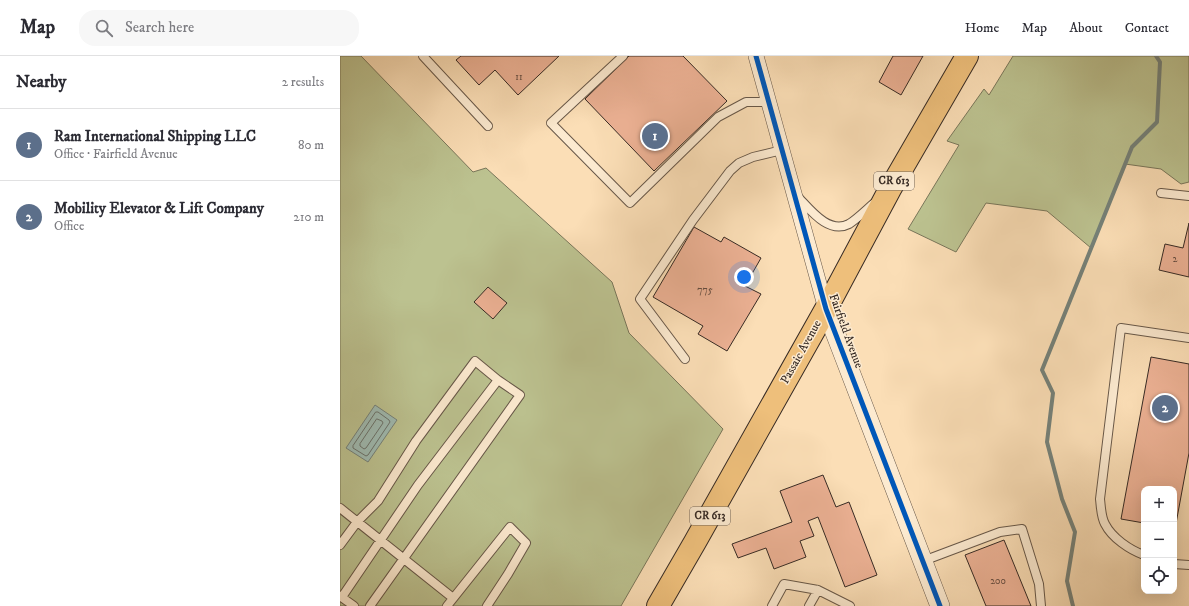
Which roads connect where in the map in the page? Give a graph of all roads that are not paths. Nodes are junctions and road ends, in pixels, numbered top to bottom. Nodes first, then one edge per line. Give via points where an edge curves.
1 (423, 56) edge
2 (623, 56) edge
3 (756, 56) edge
4 (967, 56) edge
5 (768, 102) junction
6 (488, 126) dead end
7 (782, 150) junction
8 (890, 189) junction
9 (793, 192) junction
10 (1161, 193) dead end
11 (1189, 196) edge
12 (826, 309) junction
13 (1189, 338) edge
14 (685, 359) dead end
15 (498, 380) junction
16 (340, 508) edge
17 (357, 522) junction
18 (380, 540) junction
19 (340, 545) edge
20 (1141, 553) edge
21 (404, 558) junction
22 (923, 561) junction
23 (1177, 564) edge
24 (1189, 565) edge
25 (818, 590) junction
26 (341, 596) edge
27 (453, 598) junction
28 (354, 606) edge
29 (370, 606) edge
30 (447, 606) edge
31 (486, 606) edge
32 (658, 606) edge
33 (772, 606) edge
34 (809, 606) edge
35 (850, 606) edge
36 (940, 606) edge
37 (1041, 606) edge

1 - 6 lane
2 - 5 lane via 551,123 630,204 718,117 746,102
3 - 5 street, Fairfield Avenue
4 - 8 main road, Passaic Avenue / CR 613
5 - 7 street, Fairfield Avenue
7 - 9 street, Fairfield Avenue
7 - 14 lane via 739,162 730,171 693,220 640,299
8 - 9 lane via 863,214 848,225 840,226 820,220
8 - 12 main road, Passaic Avenue / CR 613
9 - 12 street, Fairfield Avenue
10 - 11 lane
12 - 22 street, Fairfield Avenue
12 - 32 main road, Passaic Avenue / CR 613
13 - 20 lane via 1121,328 1100,500 1105,524 1121,542
15 - 17 lane via 475,361 416,441 378,501
15 - 18 lane via 418,485
15 - 21 lane via 520,395
16 - 17 lane
17 - 18 lane
17 - 19 lane
18 - 21 lane
18 - 26 lane
21 - 27 lane
21 - 29 lane
22 - 36 street, Fairfield Avenue
22 - 37 lane via 1000,532 1022,529 1039,584
23 - 24 lane
25 - 33 lane via 784,584
25 - 34 lane
25 - 35 lane
26 - 28 lane
27 - 30 lane
27 - 31 lane via 510,527 526,543

